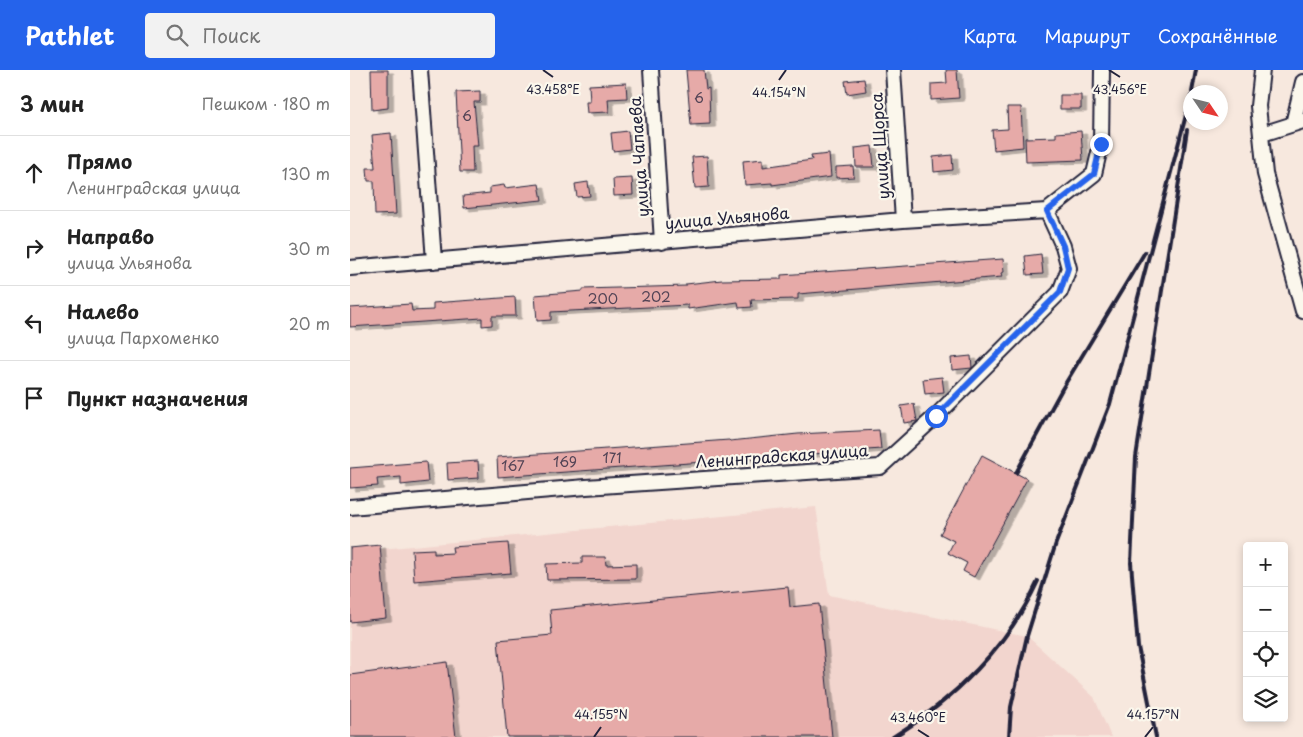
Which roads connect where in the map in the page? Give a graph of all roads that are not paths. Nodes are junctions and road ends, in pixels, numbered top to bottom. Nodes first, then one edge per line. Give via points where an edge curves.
1 (420, 70) edge
2 (651, 70) edge
3 (893, 70) edge
4 (1102, 70) edge
5 (1262, 70) edge
6 (1302, 89) edge
7 (1298, 122) edge
8 (1262, 134) junction
9 (1047, 211) junction
10 (903, 220) junction
11 (662, 242) junction
12 (434, 261) junction
13 (350, 268) edge
14 (1303, 312) edge
15 (350, 507) edge

1 - 12 street
2 - 11 street, улица Чапаева
3 - 10 street, улица Щорса
4 - 9 street via 1101,144 1094,174
5 - 8 street via 1258,106
6 - 7 street
7 - 8 street
8 - 14 street via 1265,174
9 - 10 street, улица Ульянова
9 - 15 street, Ленинградская улица via 1063,246 1068,268 1060,292 880,467 595,486
10 - 11 street, улица Ульянова
11 - 12 street, улица Ульянова
12 - 13 street, улица Ульянова

